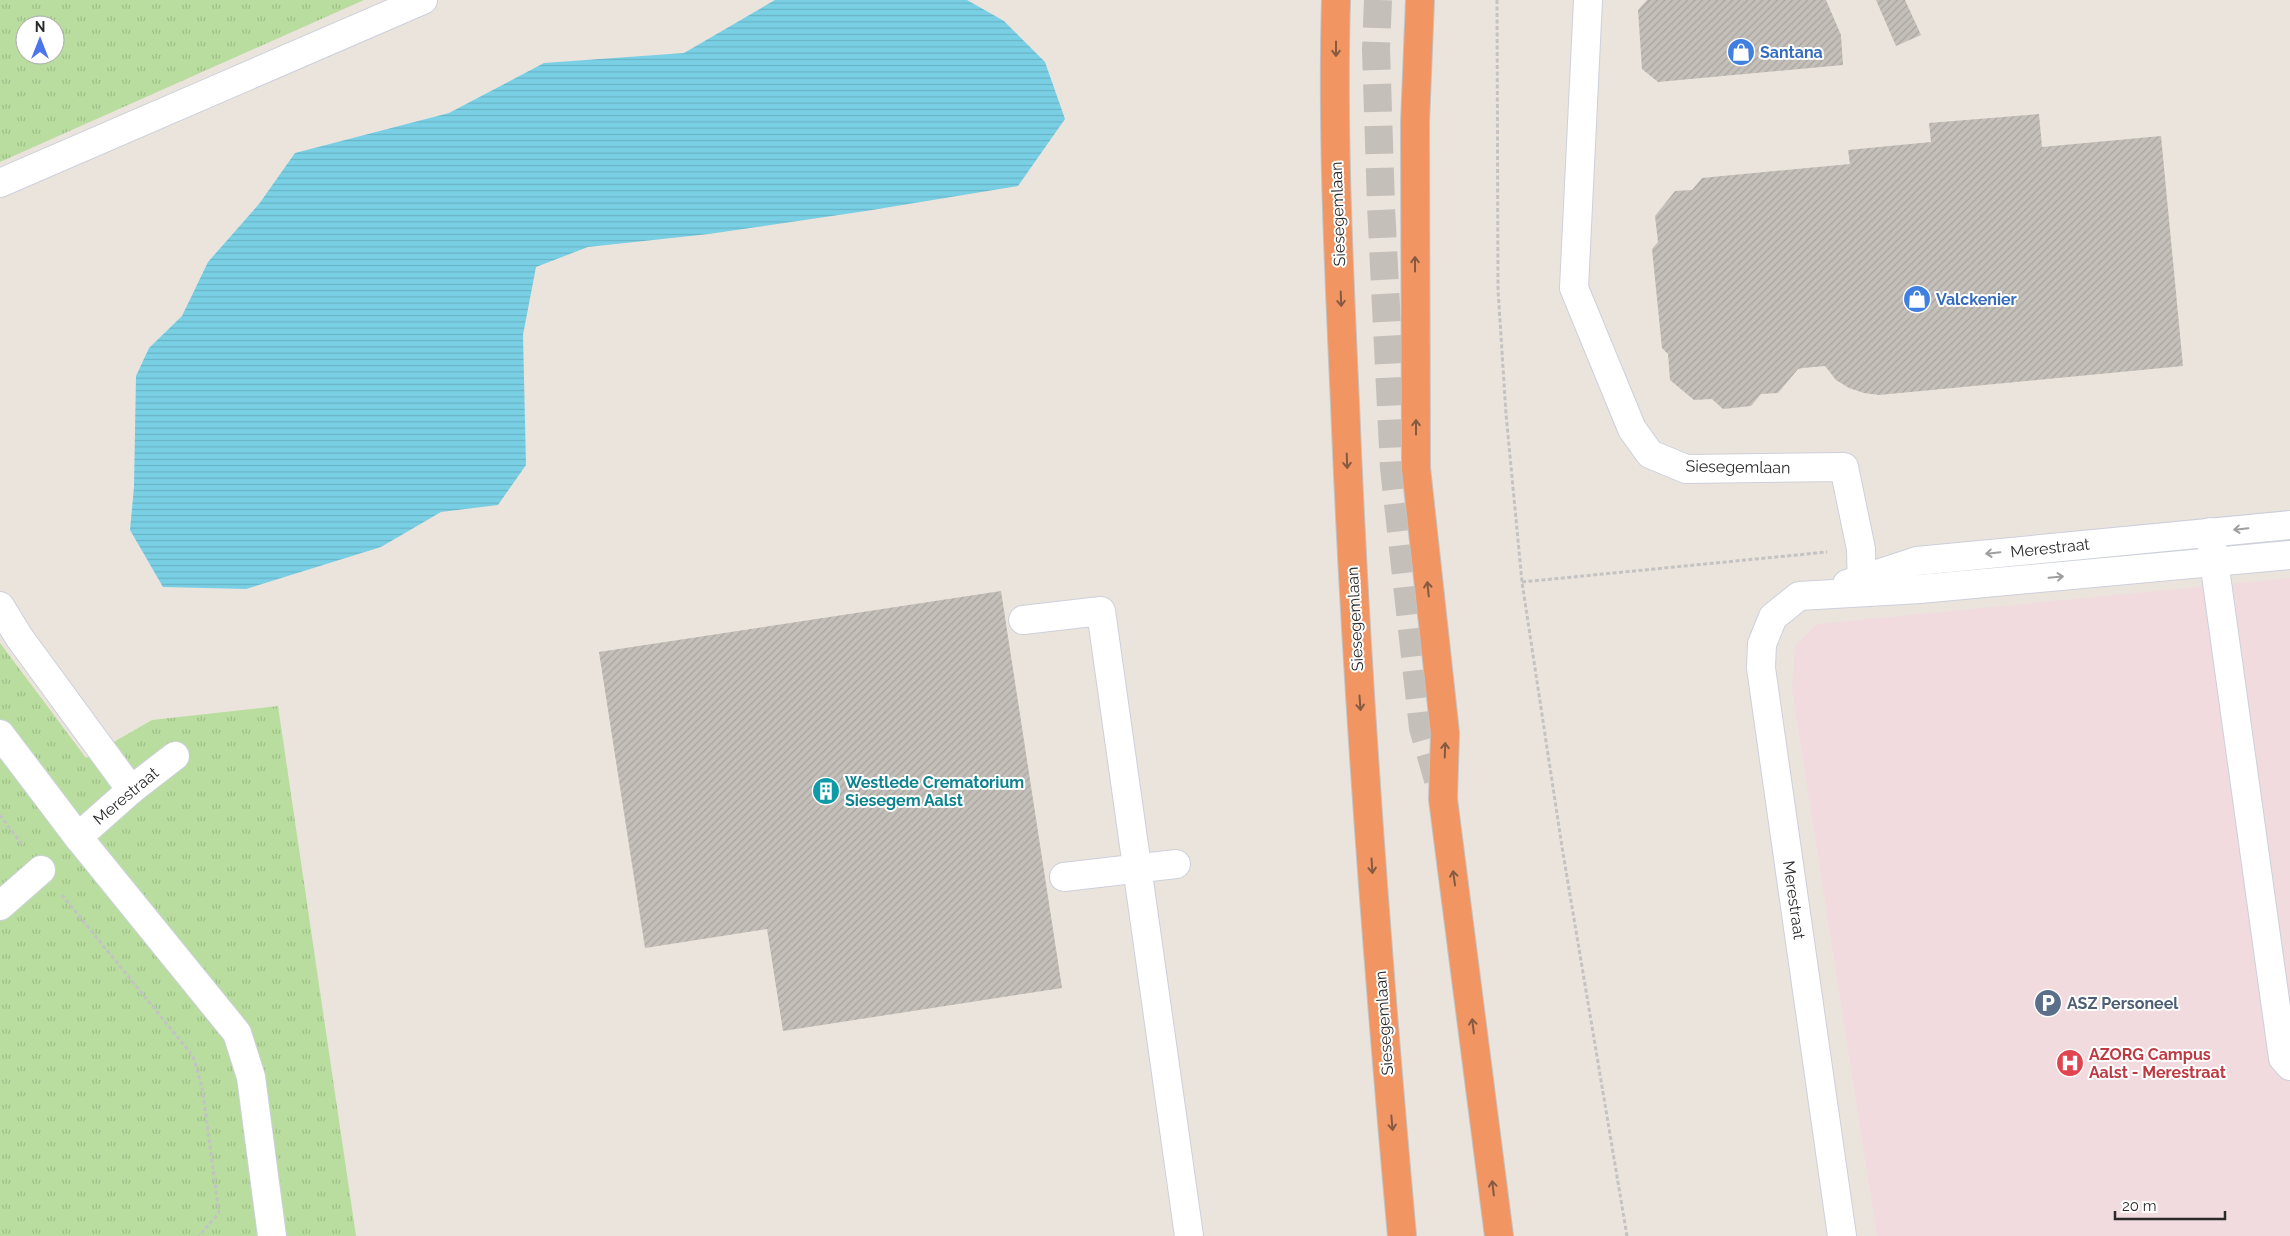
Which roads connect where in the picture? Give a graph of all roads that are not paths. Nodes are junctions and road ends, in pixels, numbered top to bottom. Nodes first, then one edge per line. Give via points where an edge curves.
1 (423, 0) edge
2 (1336, 0) edge
3 (1420, 0) edge
4 (1588, 0) edge
5 (0, 183) edge
6 (2290, 525) edge
7 (2210, 532) junction
8 (2290, 555) edge
9 (2214, 562) junction
10 (1863, 585) junction
11 (0, 606) edge
12 (1023, 620) dead end
13 (0, 734) edge
14 (175, 756) dead end
15 (131, 790) junction
16 (78, 837) junction
17 (1176, 864) dead end
18 (1137, 869) junction
19 (41, 870) road end
20 (1064, 877) dead end
21 (0, 906) edge
22 (2290, 1066) edge
23 (272, 1236) edge
24 (1188, 1236) edge
25 (1402, 1236) edge
26 (1499, 1236) edge
27 (1842, 1236) edge

1 - 5 street
2 -> 25 highway, Siesegemlaan via 1336,191 1352,568 1364,764
26 -> 3 highway via 1443,799 1445,733 1416,468 1414,123
4 - 10 street, Siesegemlaan via 1574,288 1632,429 1650,454 1686,468 1844,467 1861,549
6 -> 7 street, Merestraat
7 - 9 street
7 -> 10 street, Merestraat via 1917,561
8 - 9 street, Merestraat
10 -> 9 street, Merestraat via 1920,590
9 - 22 street via 2283,1058
10 - 27 street, Merestraat via 1799,596 1773,617 1762,644 1761,668
11 - 15 street via 18,636
12 - 18 street via 1102,612
13 - 16 street
14 - 15 street, Merestraat
15 - 16 street, Merestraat
16 - 23 street via 237,1033 250,1077
17 - 18 street
18 - 20 street
18 - 24 street
19 - 21 street

